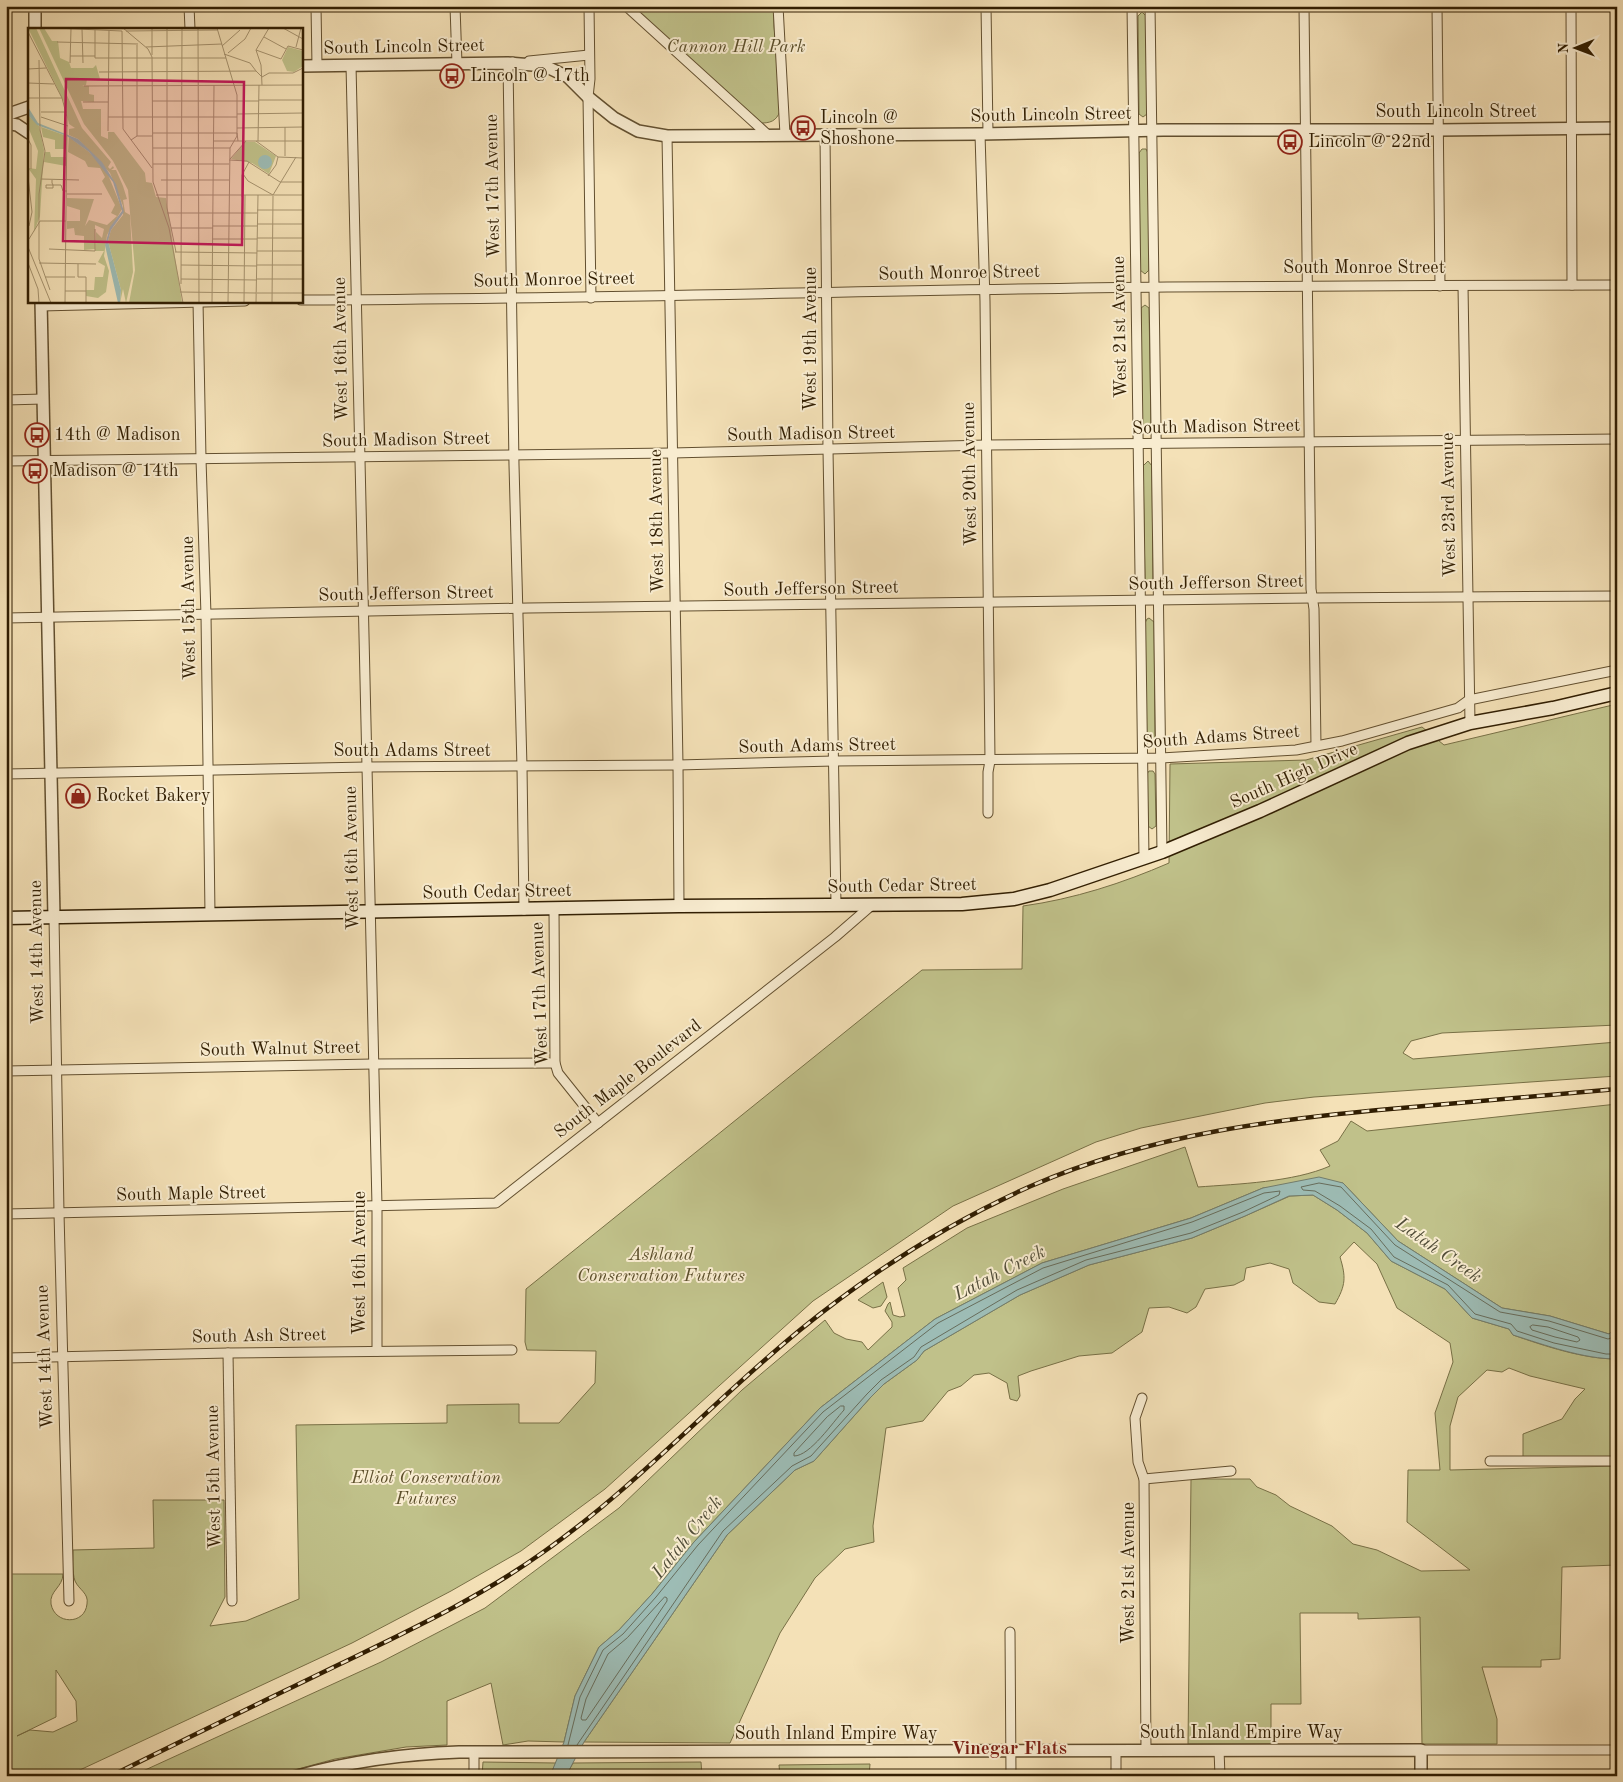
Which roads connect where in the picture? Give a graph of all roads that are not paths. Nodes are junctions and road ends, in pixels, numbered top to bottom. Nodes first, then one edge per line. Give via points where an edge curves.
1 (35, 6) edge
2 (189, 6) edge
3 (316, 6) edge
4 (455, 6) edge
5 (589, 6) edge
6 (626, 6) edge
7 (778, 6) edge
8 (986, 6) edge
9 (1132, 6) edge
10 (1150, 6) edge
11 (1304, 6) edge
12 (1437, 6) edge
13 (1571, 6) edge
14 (36, 28) edge
15 (190, 28) edge
16 (589, 55) junction
17 (508, 63) junction
18 (457, 64) junction
19 (351, 65) junction
20 (302, 66) edge
21 (317, 66) junction
22 (588, 97) junction
23 (28, 107) edge
24 (6, 115) edge
25 (6, 123) edge
26 (1571, 128) junction
27 (1617, 128) edge
28 (1305, 129) junction
29 (1134, 130) junction
30 (1152, 130) junction
31 (1438, 130) junction
32 (28, 131) edge
33 (825, 134) junction
34 (984, 134) junction
35 (768, 135) junction
36 (785, 135) junction
37 (667, 136) junction
38 (1307, 285) junction
39 (1572, 285) junction
40 (1617, 285) edge
41 (1440, 286) junction
42 (1463, 286) junction
43 (1155, 287) junction
44 (1136, 288) junction
45 (984, 290) junction
46 (827, 292) junction
47 (670, 296) junction
48 (591, 298) junction
49 (511, 299) junction
50 (302, 300) edge
51 (356, 300) junction
52 (198, 302) edge
53 (41, 304) edge
54 (43, 399) junction
55 (6, 400) edge
56 (1617, 439) edge
57 (1466, 441) junction
58 (1310, 442) junction
59 (1138, 445) junction
60 (1157, 445) junction
61 (986, 446) junction
62 (828, 450) junction
63 (672, 453) junction
64 (514, 454) junction
65 (360, 457) junction
66 (201, 459) junction
67 (44, 460) junction
68 (6, 461) edge
69 (1617, 596) edge
70 (1468, 597) junction
71 (1312, 598) junction
72 (1141, 601) junction
73 (1159, 601) junction
74 (990, 603) junction
75 (831, 605) junction
76 (675, 607) junction
77 (518, 608) junction
78 (363, 611) junction
79 (206, 615) junction
80 (6, 618) edge
81 (48, 618) junction
82 (1617, 670) edge
83 (1617, 693) edge
84 (1469, 700) junction
85 (1470, 723) junction
86 (1316, 746) junction
87 (1143, 758) junction
88 (1161, 758) junction
89 (834, 761) junction
90 (990, 761) junction
91 (678, 765) junction
92 (522, 766) junction
93 (367, 767) junction
94 (208, 770) junction
95 (52, 773) junction
96 (6, 774) edge
97 (988, 813) dead end
98 (1162, 852) junction
99 (1144, 858) junction
100 (988, 902) joint
101 (836, 904) junction
102 (873, 904) junction
103 (679, 906) junction
104 (554, 909) junction
105 (524, 910) junction
106 (369, 912) junction
107 (210, 914) junction
108 (54, 917) junction
109 (6, 918) edge
110 (555, 1063) junction
111 (373, 1064) junction
112 (56, 1069) junction
113 (6, 1071) edge
114 (598, 1123) junction
115 (377, 1206) junction
116 (59, 1213) junction
117 (6, 1214) edge
118 (512, 1350) dead end
119 (377, 1351) junction
120 (228, 1353) junction
121 (63, 1357) junction
122 (6, 1358) edge
123 (1142, 1398) dead end
124 (1490, 1461) dead end
125 (1617, 1461) edge
126 (1231, 1471) dead end
127 (1144, 1478) junction
128 (232, 1601) dead end
129 (69, 1602) dead end
130 (1010, 1632) dead end
131 (1146, 1750) junction
132 (1220, 1750) junction
133 (1421, 1750) junction
134 (1617, 1750) edge
135 (1010, 1751) junction
136 (1116, 1751) junction
137 (474, 1752) junction
138 (328, 1772) edge
139 (298, 1776) edge
140 (474, 1776) edge
141 (1011, 1776) edge
142 (1116, 1776) edge
143 (1220, 1776) edge
144 (1421, 1776) edge

1 - 14 street
2 - 15 street
3 - 21 street
4 - 18 street
5 - 16 street
6 - 35 street
7 - 36 street
8 - 34 street, West 20th Avenue
9 - 29 street, West 21st Avenue
10 - 30 street, West 21st Avenue
11 - 28 street
12 - 31 street
13 - 26 street
16 - 17 street, South Lincoln Street
16 - 22 street
17 - 18 street, South Lincoln Street
17 - 22 street, South Lincoln Street via 545,66 568,77
17 - 49 street, West 17th Avenue
18 - 19 street, South Lincoln Street
19 - 21 street, South Lincoln Street
19 - 51 street, West 16th Avenue
20 - 21 street, South Lincoln Street
22 - 37 street, South Lincoln Street via 614,118 638,131
22 - 48 street
23 - 24 street
25 - 32 street
26 - 27 street, South Lincoln Street
26 - 31 street, South Lincoln Street
26 - 39 street
28 - 30 street, South Lincoln Street
28 - 31 street, South Lincoln Street
28 - 38 street
29 - 30 street, South Lincoln Street
29 - 34 street, South Lincoln Street
29 - 44 street, West 21st Avenue
30 - 43 street, West 21st Avenue
31 - 41 street
33 - 34 street, South Lincoln Street
33 - 36 street, South Lincoln Street
33 - 46 street, West 19th Avenue
34 - 45 street, West 20th Avenue
35 - 36 street, South Lincoln Street
35 - 37 street, South Lincoln Street
37 - 47 street, West 18th Avenue
38 - 41 street, South Monroe Street
38 - 43 street, South Monroe Street
38 - 58 street
39 - 40 street, South Monroe Street
39 - 42 street, South Monroe Street
41 - 42 street, South Monroe Street
42 - 57 street, West 23rd Avenue
43 - 44 street, South Monroe Street
43 - 60 street, West 21st Avenue
44 - 45 street, South Monroe Street
44 - 59 street, West 21st Avenue
45 - 46 street, South Monroe Street
45 - 61 street, West 20th Avenue
46 - 47 street, South Monroe Street
46 - 62 street, West 19th Avenue
47 - 48 street, South Monroe Street
47 - 63 street, West 18th Avenue
48 - 49 street, South Monroe Street
49 - 51 street, South Monroe Street
49 - 64 street, West 17th Avenue
50 - 51 street, South Monroe Street
51 - 65 street, West 16th Avenue
52 - 53 street
52 - 66 street, West 15th Avenue
53 - 54 street, West 14th Avenue
54 - 55 street
54 - 67 street, West 14th Avenue
56 - 57 street, South Madison Street
57 - 58 street, South Madison Street
57 - 70 street, West 23rd Avenue
58 - 60 street, South Madison Street
58 - 71 street
59 - 60 street, South Madison Street
59 - 61 street, South Madison Street
59 - 72 street, West 21st Avenue
60 - 73 street, West 21st Avenue
61 - 62 street, South Madison Street
61 - 74 street, West 20th Avenue
62 - 63 street, South Madison Street
62 - 75 street, West 19th Avenue
63 - 64 street, South Madison Street
63 - 76 street, West 18th Avenue
64 - 65 street, South Madison Street
64 - 77 street, West 17th Avenue
65 - 66 street, South Madison Street
65 - 78 street, West 16th Avenue
66 - 67 street, South Madison Street
66 - 79 street, West 15th Avenue
67 - 68 street, South Madison Street
67 - 81 street, West 14th Avenue
69 - 70 street, South Jefferson Street
70 - 71 street, South Jefferson Street
70 - 84 street, West 23rd Avenue
71 - 73 street, South Jefferson Street
71 - 86 street
72 - 73 street, South Jefferson Street
72 - 74 street, South Jefferson Street
72 - 87 street, West 21st Avenue
73 - 88 street, West 21st Avenue
74 - 75 street, South Jefferson Street
74 - 90 street, West 20th Avenue
75 - 76 street, South Jefferson Street
75 - 89 street, West 19th Avenue
76 - 77 street, South Jefferson Street
76 - 91 street, West 18th Avenue
77 - 78 street, South Jefferson Street
77 - 92 street, West 17th Avenue
78 - 79 street, South Jefferson Street
78 - 93 street, West 16th Avenue
79 - 81 street, South Jefferson Street
79 - 94 street, West 15th Avenue
80 - 81 street, South Jefferson Street
81 - 95 street, West 14th Avenue
82 - 84 street, South Adams Street
83 - 85 main road, South High Drive
84 - 85 street, West 23rd Avenue
84 - 86 street, South Adams Street via 1458,708
85 - 98 main road, South High Drive via 1408,743
86 - 88 street, South Adams Street
87 - 88 street, South Adams Street
87 - 90 street, South Adams Street
87 - 99 street, West 21st Avenue
88 - 98 street, West 21st Avenue
89 - 90 street, South Adams Street
89 - 91 street, South Adams Street
89 - 101 street, West 19th Avenue
90 - 97 street, West 20th Avenue
91 - 92 street, South Adams Street
91 - 103 street, West 18th Avenue
92 - 93 street, South Adams Street
92 - 105 street, West 17th Avenue
93 - 94 street, South Adams Street
93 - 106 street, West 16th Avenue
94 - 95 street, South Adams Street
94 - 107 street, West 15th Avenue
95 - 96 street, South Adams Street
95 - 108 street, West 14th Avenue
98 - 99 main road, South High Drive
99 - 100 main road, South High Drive via 1050,890
100 - 102 main road, South Cedar Street
101 - 102 main road, South Cedar Street
101 - 103 main road, South Cedar Street
102 - 114 street, South Maple Boulevard
103 - 104 main road, South Cedar Street
104 - 105 main road, South Cedar Street
104 - 110 street, West 17th Avenue
105 - 106 main road, South Cedar Street
106 - 107 main road, South Cedar Street
106 - 111 street, West 16th Avenue
107 - 108 main road, South Cedar Street
108 - 109 main road, South Cedar Street
108 - 112 street, West 14th Avenue
110 - 111 street, South Walnut Street
110 - 114 street, West 17th Avenue via 558,1073
111 - 112 street, South Walnut Street
111 - 115 street, West 16th Avenue
112 - 113 street, South Walnut Street
112 - 116 street, West 14th Avenue
114 - 115 street, South Maple Boulevard via 496,1203
115 - 116 street, South Maple Street
115 - 119 street, West 16th Avenue
116 - 117 street, South Maple Street
116 - 121 street, West 14th Avenue
118 - 119 street, South Ash Street
119 - 120 street, South Ash Street
120 - 121 street, South Ash Street
120 - 128 street, West 15th Avenue
121 - 122 street, South Ash Street
121 - 129 street, West 14th Avenue
123 - 127 street, West 21st Avenue via 1134,1418 1138,1462
124 - 125 street
126 - 127 street
127 - 131 street, West 21st Avenue
130 - 135 street
131 - 132 street, South Inland Empire Way
131 - 136 street, South Inland Empire Way
132 - 133 street, South Inland Empire Way
132 - 143 street
133 - 134 street, South Inland Empire Way
133 - 144 street
135 - 136 street, South Inland Empire Way
135 - 137 street, South Inland Empire Way
135 - 141 street
136 - 142 street
137 - 138 street, South Inland Empire Way via 368,1760
137 - 140 street
138 - 139 street, South Inland Empire Way

